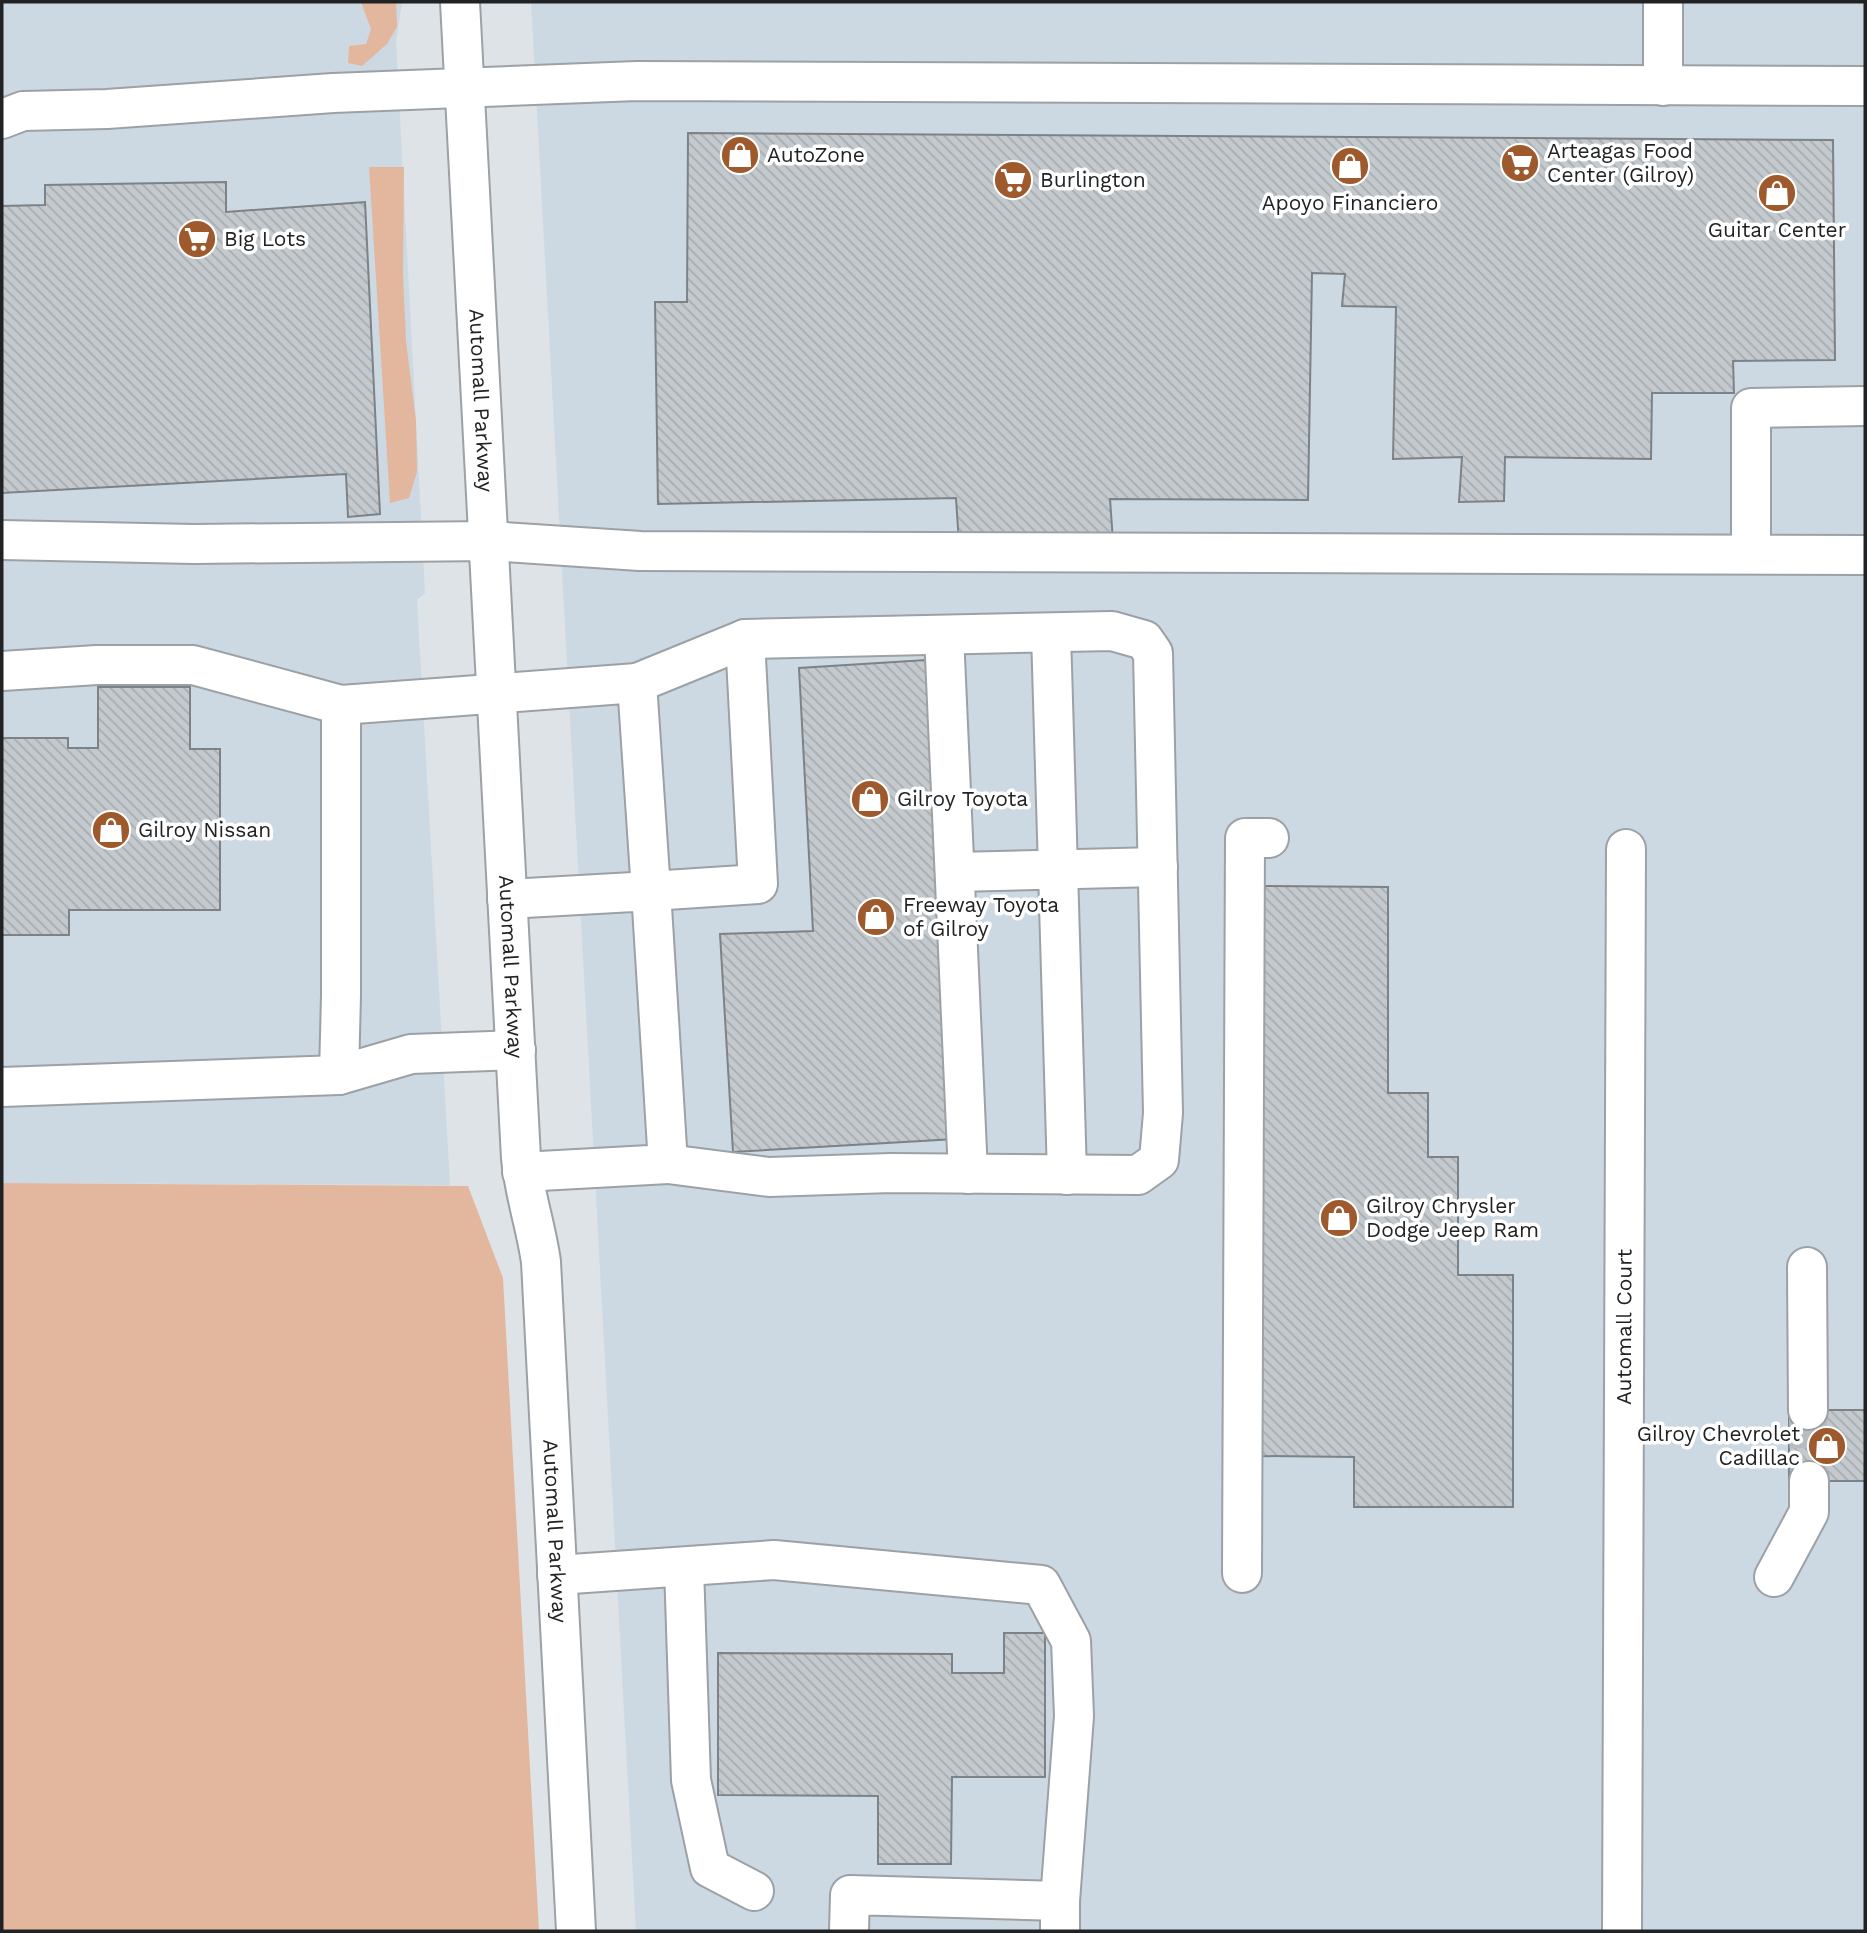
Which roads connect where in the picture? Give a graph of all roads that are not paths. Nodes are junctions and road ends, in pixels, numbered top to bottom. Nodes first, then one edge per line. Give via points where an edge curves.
1 (460, 2) edge
2 (1663, 2) edge
3 (1663, 86) junction
4 (1865, 86) edge
5 (464, 88) junction
6 (2, 119) edge
7 (1865, 406) edge
8 (2, 540) edge
9 (489, 541) junction
10 (1751, 554) junction
11 (1865, 555) edge
12 (1051, 633) junction
13 (944, 635) junction
14 (745, 639) junction
15 (2, 671) edge
16 (637, 683) junction
17 (497, 692) junction
18 (341, 705) junction
19 (1269, 838) dead end
20 (1626, 849) dead end
21 (1158, 867) junction
22 (1058, 870) junction
23 (955, 872) junction
24 (651, 891) junction
25 (508, 899) junction
26 (516, 1050) junction
27 (339, 1075) junction
28 (2, 1087) edge
29 (668, 1164) junction
30 (522, 1172) junction
31 (968, 1174) junction
32 (1067, 1175) junction
33 (1807, 1267) dead end
34 (1808, 1410) tunnel mouth
35 (1809, 1481) tunnel mouth
36 (684, 1567) junction
37 (1242, 1573) dead end
38 (557, 1575) junction
39 (1774, 1577) dead end
40 (754, 1891) dead end
41 (1060, 1916) edge
42 (576, 1931) edge
43 (849, 1931) edge
44 (1622, 1931) edge

1 - 5 street, Automall Parkway
2 - 3 street
3 - 4 street
3 - 5 street via 637,81
5 - 6 street via 23,111
5 - 9 street, Automall Parkway
7 - 10 street via 1751,408
8 - 9 street via 194,544
9 - 10 street via 654,551
9 - 17 street, Automall Parkway
10 - 11 street
12 - 13 street
12 - 21 street via 1112,631 1143,640 1153,653
12 - 22 street
13 - 14 street
13 - 23 street
14 - 16 street
14 - 24 street via 758,884
15 - 18 street via 193,664
16 - 17 street
16 - 24 street
17 - 18 street
17 - 25 street, Automall Parkway
18 - 27 street
19 - 37 street via 1245,838
20 - 44 street, Automall Court
21 - 22 street
21 - 32 street via 1163,1112 1159,1160 1138,1175
22 - 23 street
22 - 32 street
23 - 31 street
24 - 25 street
24 - 29 street
25 - 26 street, Automall Parkway
26 - 27 street via 411,1054
26 - 30 street, Automall Parkway
27 - 28 street
29 - 30 street
29 - 31 street via 769,1177
30 - 38 street, Automall Parkway via 541,1262
31 - 32 street
33 - 34 street
35 - 39 street via 1809,1512
36 - 38 street
36 - 40 street via 691,1780 710,1868
36 - 41 street via 774,1560 1041,1585 1071,1641 1074,1716
38 - 42 street, Automall Parkway
41 - 43 street via 850,1895

